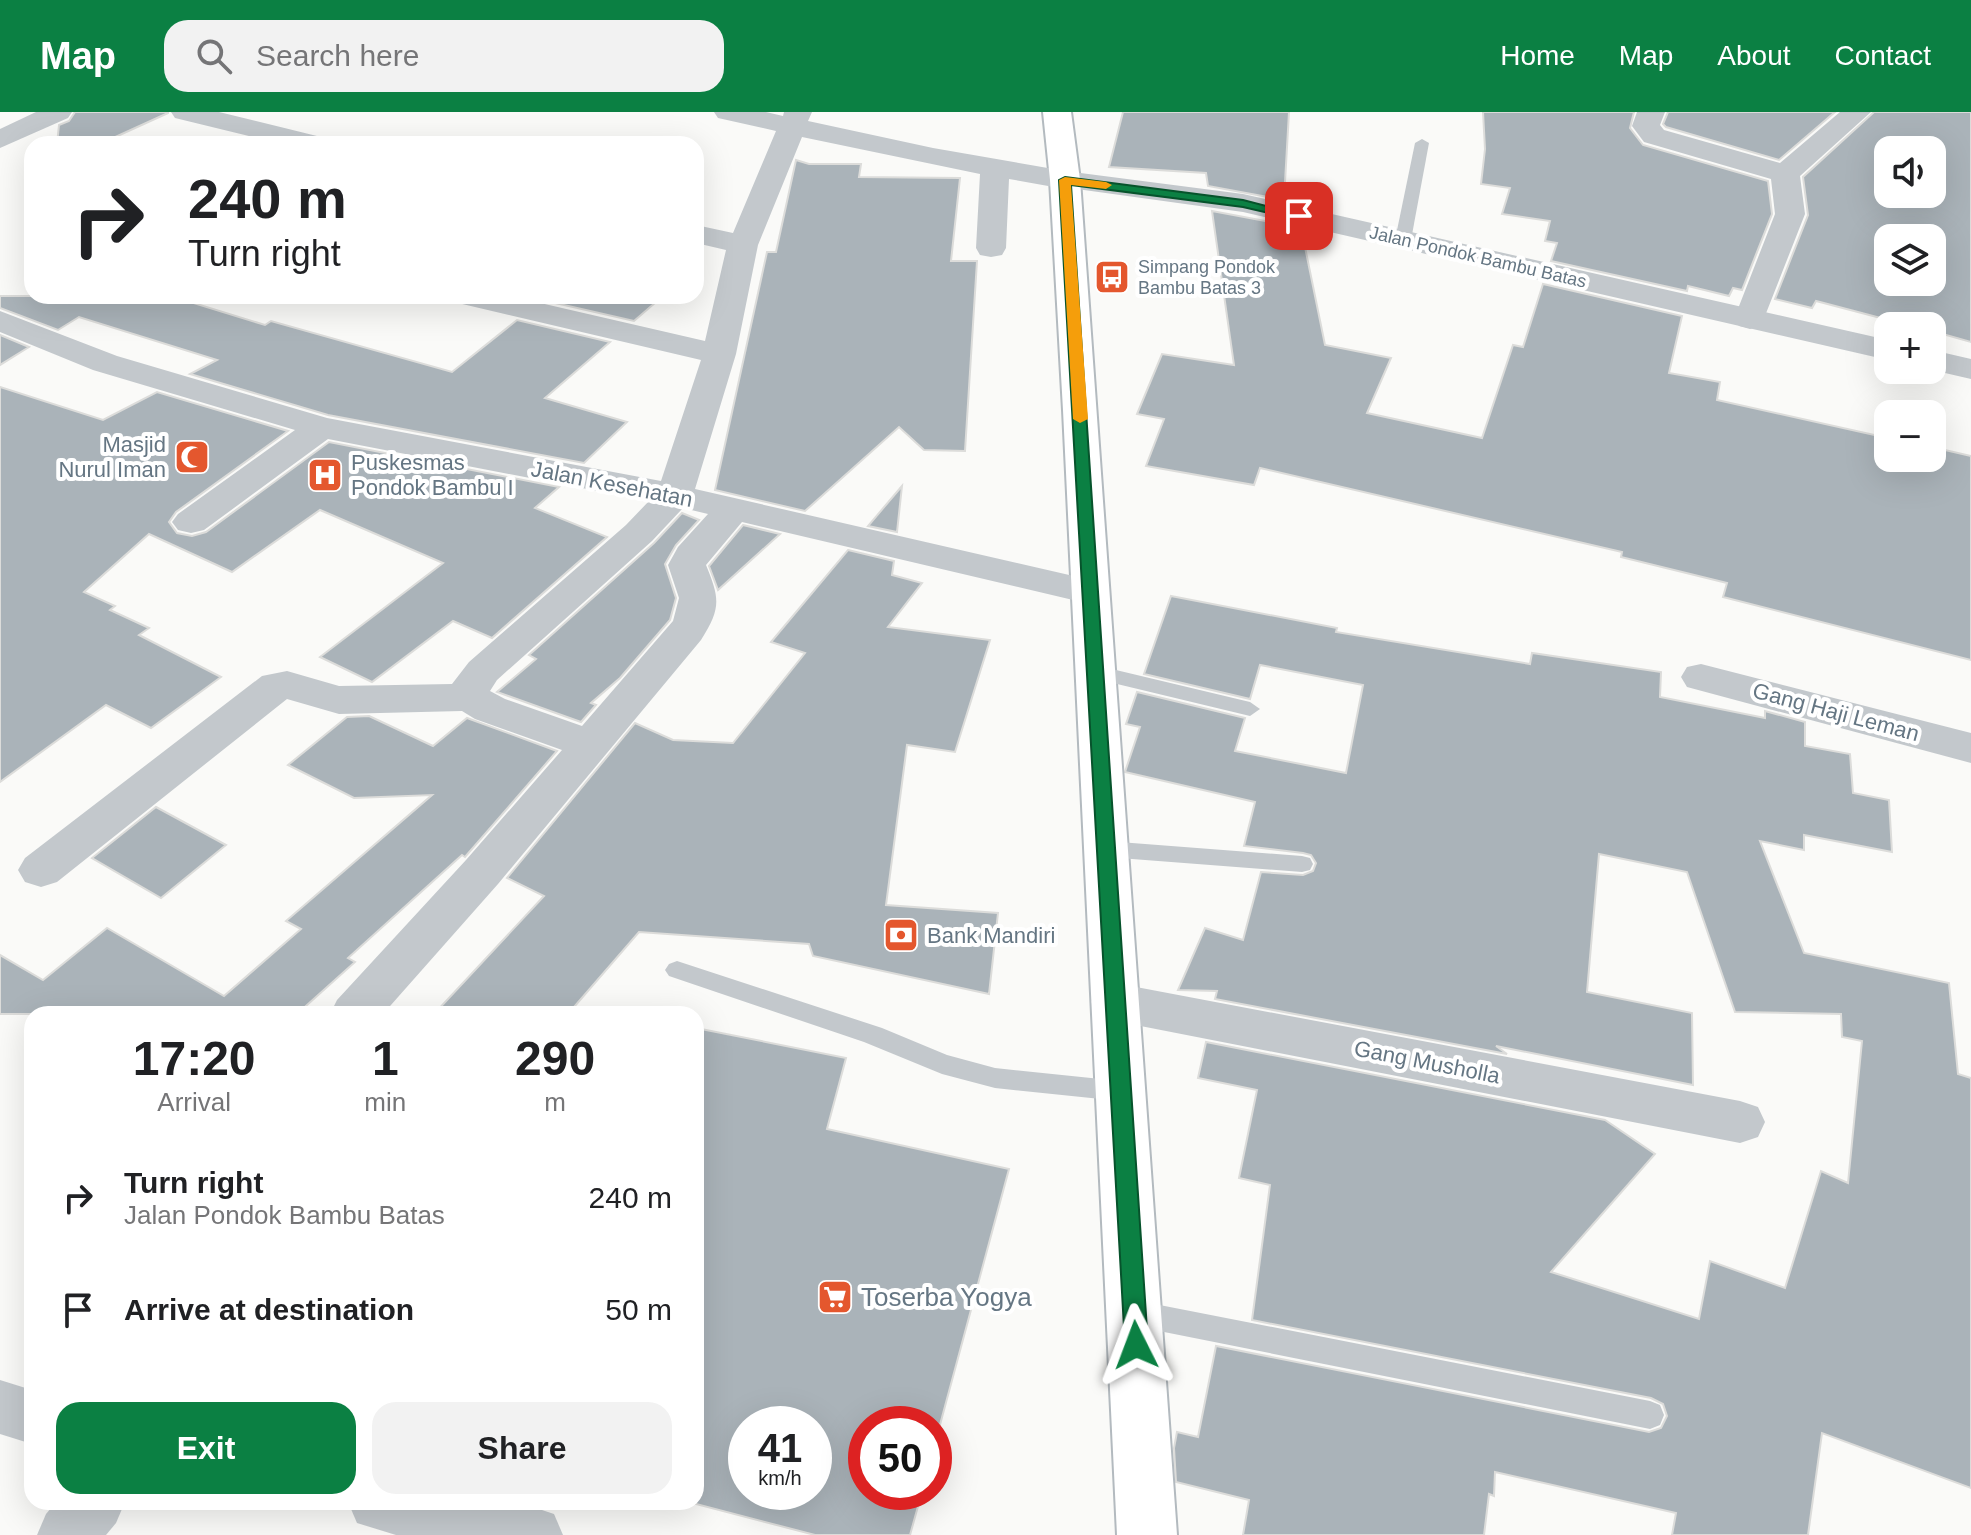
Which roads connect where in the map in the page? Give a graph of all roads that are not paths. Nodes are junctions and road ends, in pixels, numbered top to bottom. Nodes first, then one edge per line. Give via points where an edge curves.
1 (58, 112) edge
2 (185, 112) edge
3 (728, 112) edge
4 (1057, 112) edge
5 (1651, 112) edge
6 (1857, 112) edge
7 (799, 117) edge
8 (244, 127) junction
9 (231, 136) edge
10 (282, 136) edge
11 (0, 140) edge
12 (1422, 143) dead end
13 (995, 166) junction
14 (1785, 174) junction
15 (1065, 180) junction
16 (704, 236) edge
17 (1403, 240) junction
18 (743, 245) junction
19 (991, 248) dead end
20 (503, 304) edge
21 (1750, 319) junction
22 (0, 321) edge
23 (1874, 347) edge
24 (719, 354) junction
25 (1946, 363) edge
26 (1971, 369) edge
27 (322, 427) junction
28 (675, 495) junction
29 (734, 508) junction
30 (191, 522) dead end
31 (1090, 592) junction
32 (1095, 672) junction
33 (1701, 677) dead end
34 (469, 697) junction
35 (1250, 709) dead end
36 (592, 745) junction
37 (1971, 748) edge
38 (1106, 849) junction
39 (1302, 864) dead end
40 (41, 870) dead end
41 (677, 970) dead end
42 (1115, 1002) junction
43 (361, 1006) edge
44 (1120, 1091) junction
45 (1740, 1122) dead end
46 (1134, 1313) junction
47 (0, 1407) edge
48 (24, 1414) edge
49 (1650, 1415) dead end
50 (88, 1510) edge
51 (416, 1510) edge
52 (67, 1535) edge
53 (533, 1535) edge
54 (1147, 1535) edge

1 - 11 street
2 - 8 street
3 - 7 street, Jalan Pondok Bambu Batas
4 - 15 main road
5 - 14 street via 1646,126 1654,136
6 - 14 street
7 - 13 street, Jalan Pondok Bambu Batas via 933,157
7 - 18 street
8 - 9 street
8 - 10 street
12 - 17 lane
13 - 15 street, Jalan Pondok Bambu Batas
13 - 19 street
14 - 21 street via 1790,214
15 - 17 street, Jalan Pondok Bambu Batas via 1243,203
15 - 31 main road
16 - 18 street
17 - 21 street, Jalan Pondok Bambu Batas
18 - 24 street
20 - 24 street
21 - 23 street, Jalan Pondok Bambu Batas
22 - 27 street, Jalan Kesehatan via 105,363
24 - 28 street
25 - 26 street
27 - 28 street, Jalan Kesehatan
27 - 30 street
28 - 29 street, Jalan Kesehatan
28 - 34 street via 483,671 471,684
29 - 31 street, Jalan Kesehatan
29 - 36 street via 687,565 700,600 699,613
31 - 32 main road
32 - 35 lane
32 - 38 main road
33 - 37 street, Gang Haji Leman
34 - 36 street
34 - 40 street via 339,700 276,686
36 - 43 street
38 - 39 lane
38 - 42 main road
41 - 44 lane via 955,1068 995,1078
42 - 44 main road
42 - 45 street, Gang Musholla
44 - 46 main road
46 - 49 lane
46 - 54 main road
47 - 48 street
50 - 52 street
51 - 53 street

